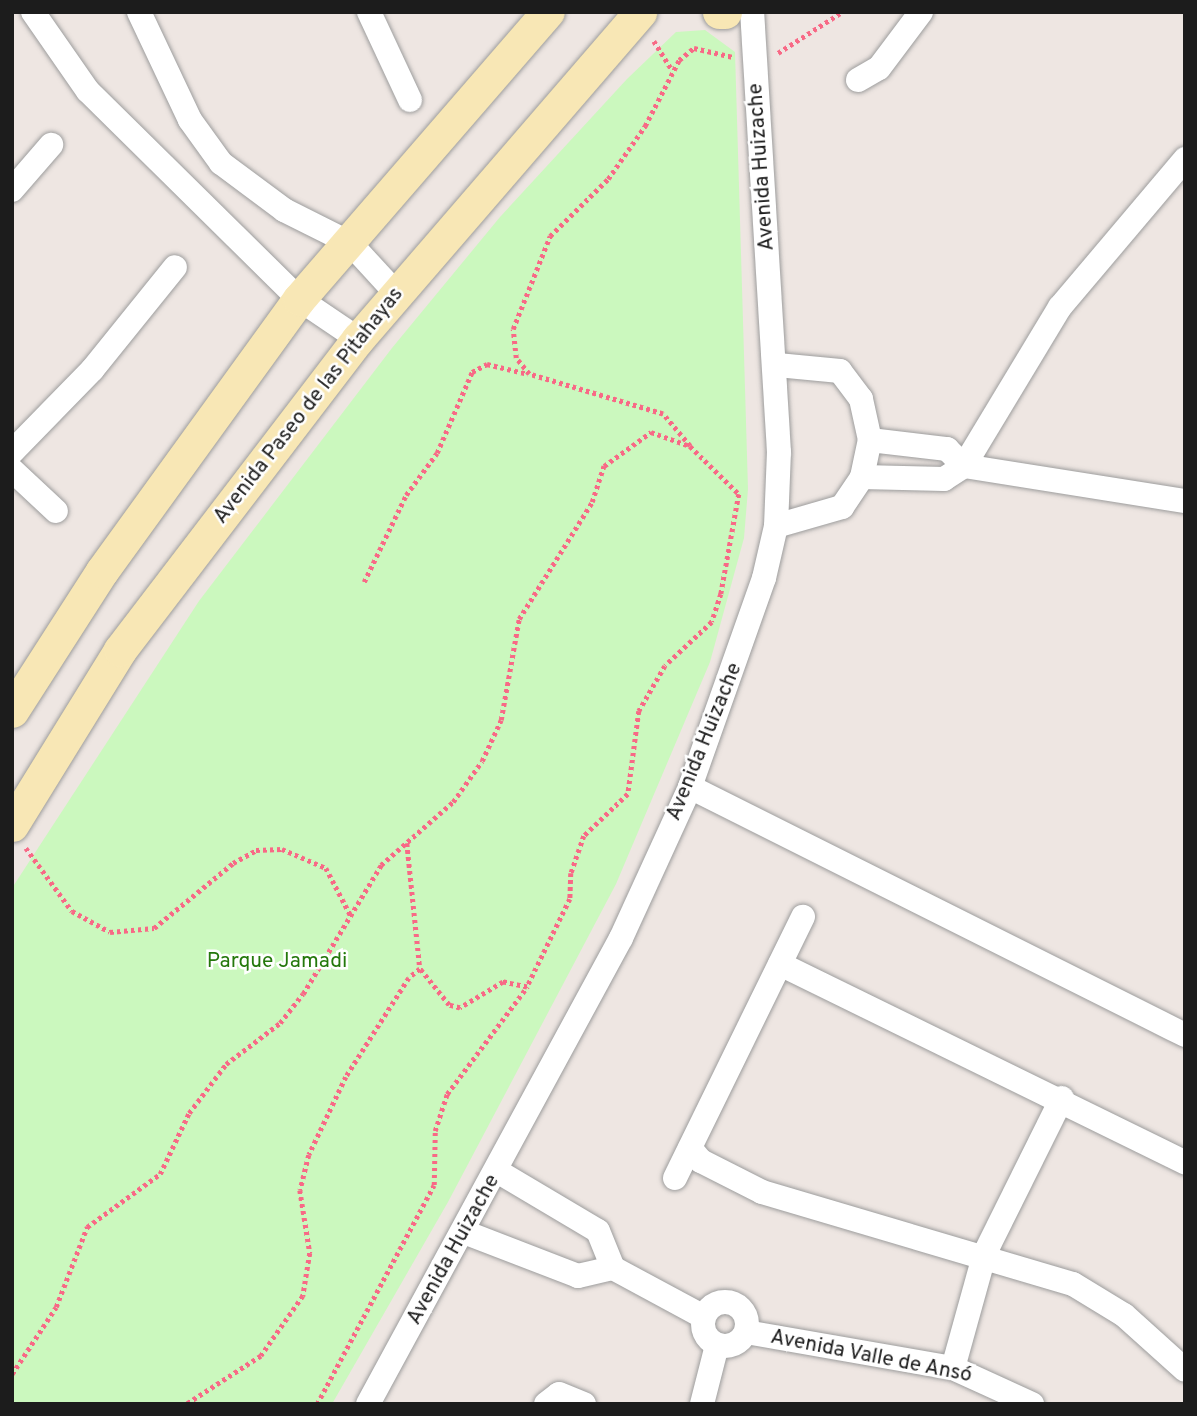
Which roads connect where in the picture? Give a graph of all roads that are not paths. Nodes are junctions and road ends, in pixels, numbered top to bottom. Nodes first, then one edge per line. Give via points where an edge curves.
1 (33, 12) edge
2 (139, 12) edge
3 (369, 12) edge
4 (548, 12) edge
5 (640, 12) edge
6 (719, 12) edge
7 (725, 12) edge
8 (752, 12) edge
9 (921, 12) edge
10 (858, 80) dead end
11 (410, 100) dead end
12 (51, 145) dead end
13 (1185, 159) edge
14 (12, 190) edge
15 (350, 243) junction
16 (175, 267) dead end
17 (395, 292) junction
18 (299, 299) junction
19 (358, 339) junction
20 (777, 365) junction
21 (870, 440) junction
22 (12, 452) edge
23 (964, 466) junction
24 (12, 470) edge
25 (862, 477) junction
26 (1184, 499) edge
27 (56, 510) dead end
28 (776, 526) junction
29 (12, 711) edge
30 (690, 788) junction
31 (16, 834) edge
32 (803, 918) dead end
33 (780, 964) junction
34 (1185, 1035) edge
35 (1062, 1098) junction
36 (690, 1148) junction
37 (1185, 1162) edge
38 (497, 1171) junction
39 (675, 1178) dead end
40 (464, 1232) junction
41 (985, 1253) junction
42 (613, 1268) junction
43 (704, 1317) junction
44 (746, 1332) junction
45 (717, 1345) junction
46 (953, 1368) junction
47 (1185, 1370) edge
48 (368, 1404) edge
49 (547, 1404) edge
50 (584, 1404) edge
51 (702, 1404) edge
52 (1032, 1404) edge

1 - 18 street via 88,90
2 - 15 street via 190,120 221,163 284,210
3 - 11 street
4 - 15 street
5 - 17 street, Avenida Paseo de las Pitahayas
6 - 7 street
8 - 20 street, Avenida Huizache
9 - 10 street via 879,68
12 - 14 street
13 - 23 street via 1060,307
15 - 17 street
15 - 18 street
16 - 22 street via 92,370
17 - 19 street, Avenida Paseo de las Pitahayas
18 - 19 street
18 - 29 street via 102,571
19 - 31 street, Avenida Paseo de las Pitahayas via 120,650
20 - 21 street via 840,371 861,399
20 - 28 street, Avenida Huizache
21 - 23 street via 947,449
21 - 25 street
23 - 25 street via 944,479
23 - 26 street
24 - 27 street
25 - 28 street via 831,514
28 - 30 street, Avenida Huizache via 743,650
30 - 34 street
30 - 38 street, Avenida Huizache via 621,938
32 - 33 street
33 - 35 street
33 - 36 street
35 - 37 street
35 - 41 street
36 - 39 street
36 - 41 street via 701,1161 762,1192 872,1230
38 - 40 street, Avenida Huizache
38 - 42 street via 598,1231
40 - 42 street via 578,1276
40 - 48 street, Avenida Huizache
41 - 46 street
41 - 47 street via 1073,1284 1124,1315
42 - 43 street
43 - 44 street via 716,1304 733,1303 745,1315
43 - 45 street via 705,1334
44 - 45 street via 734,1345
44 - 46 street, Avenida Valle de Ansó
45 - 51 street
46 - 52 street, Avenida Valle de Ansó
49 - 50 street via 559,1394

